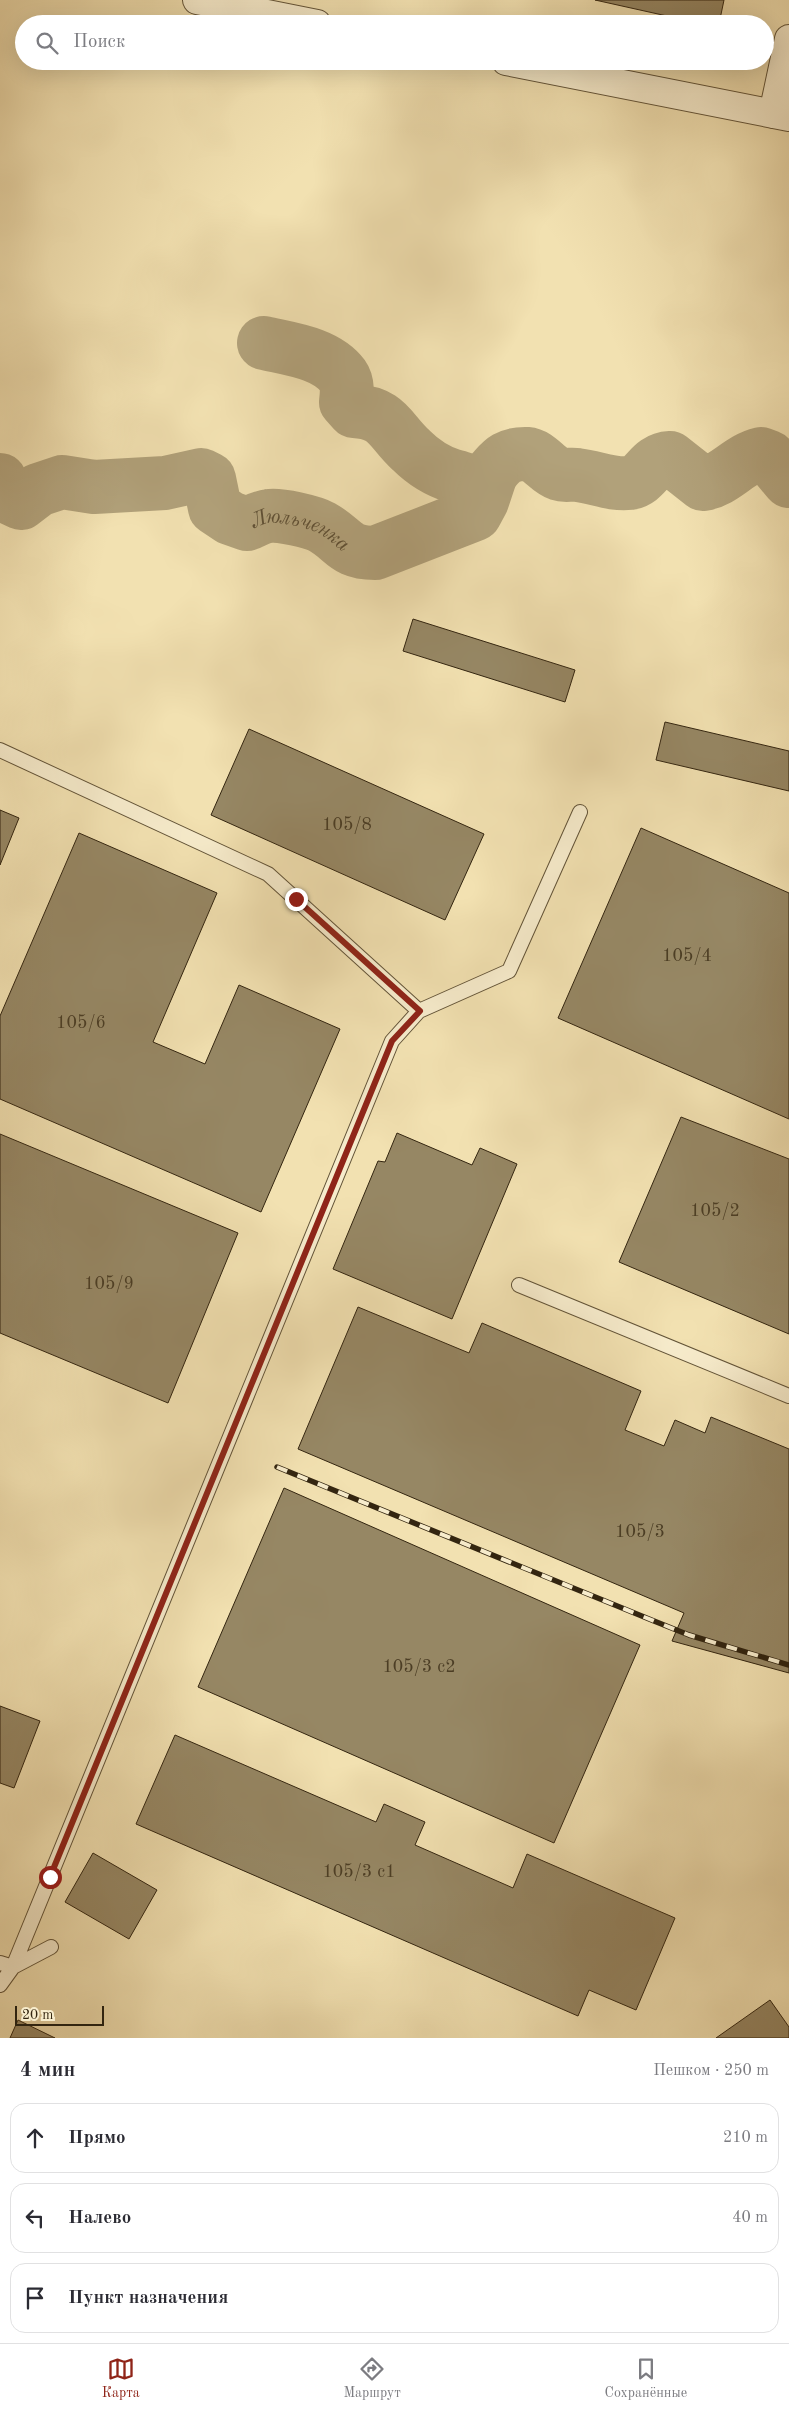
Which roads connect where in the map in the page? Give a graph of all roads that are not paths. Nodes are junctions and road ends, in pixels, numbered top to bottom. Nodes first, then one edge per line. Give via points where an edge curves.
1 (201, 0) edge
2 (274, 15) edge
3 (789, 39) edge
4 (551, 70) edge
5 (781, 116) edge
6 (0, 750) edge
7 (580, 812) dead end
8 (420, 1011) junction
9 (520, 1284) dead end
10 (789, 1396) edge
11 (51, 1947) dead end
12 (6, 1965) edge
13 (0, 1984) edge

1 - 2 street
3 - 5 street
4 - 5 street
6 - 8 lane via 268,874
7 - 8 lane via 509,971
8 - 12 lane via 392,1041
9 - 10 lane
11 - 12 lane
12 - 13 lane

